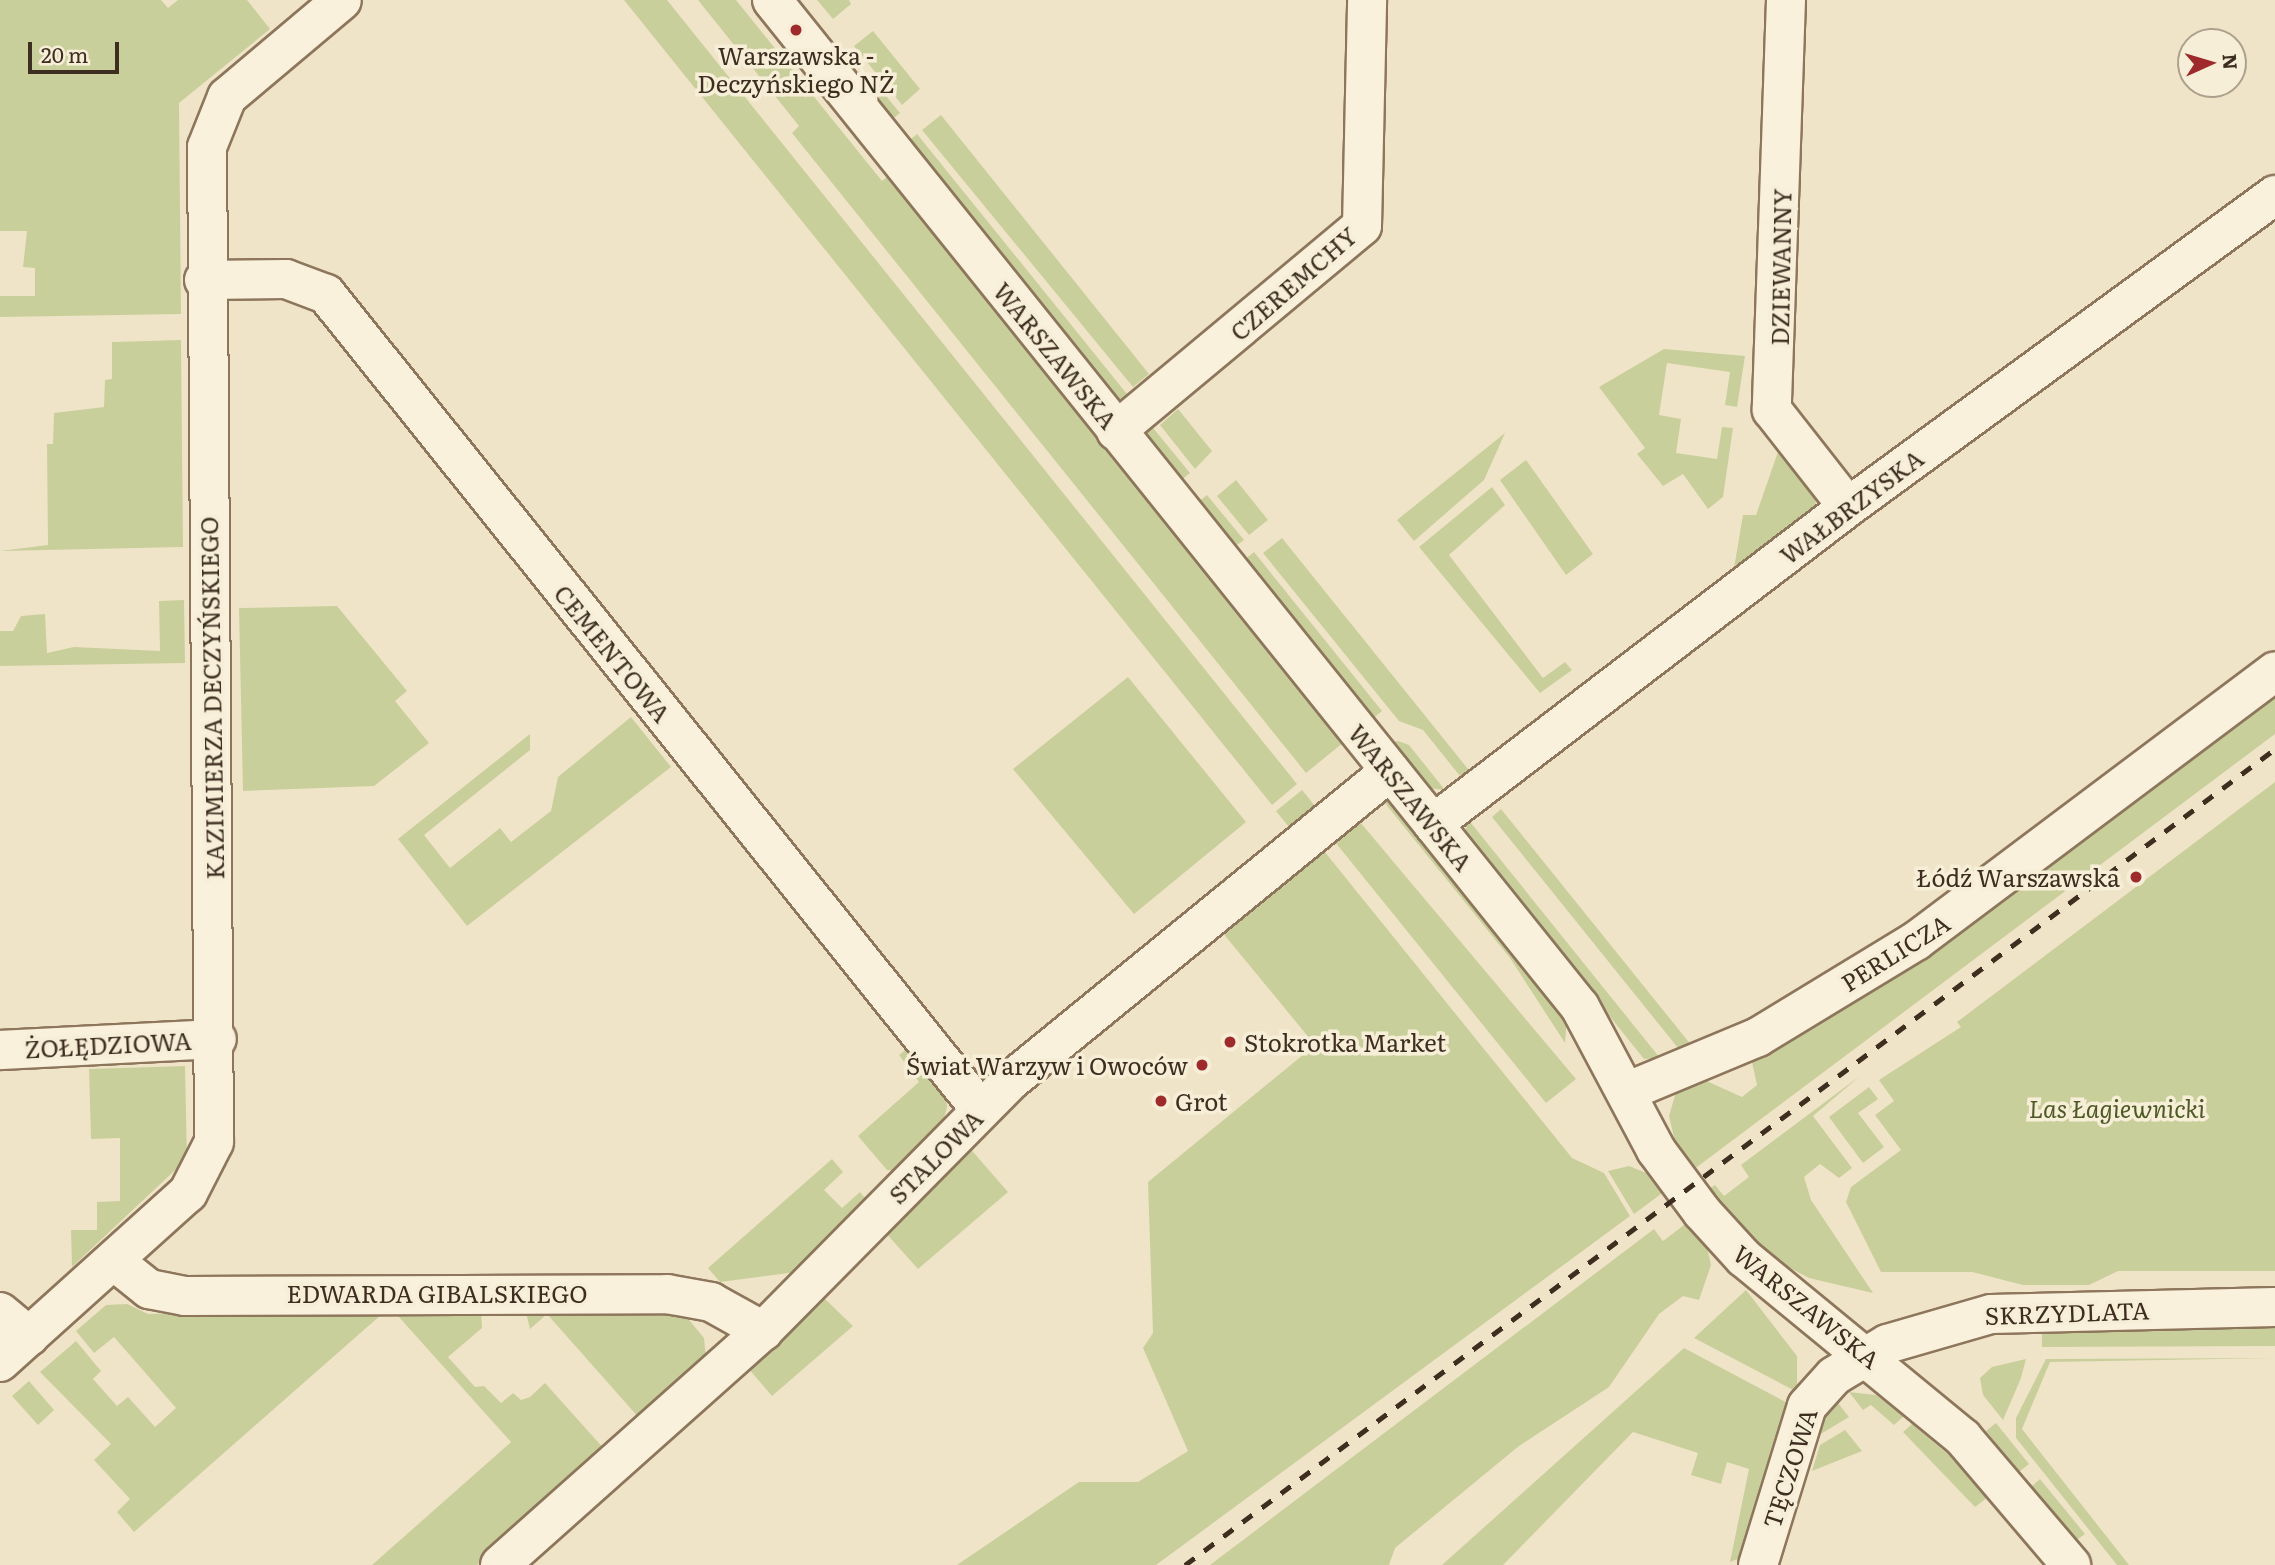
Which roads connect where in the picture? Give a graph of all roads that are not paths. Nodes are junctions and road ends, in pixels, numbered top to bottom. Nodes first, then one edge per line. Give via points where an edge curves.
1 (342, 0) edge
2 (772, 0) edge
3 (1367, 0) edge
4 (1786, 0) edge
5 (2275, 195) edge
6 (204, 280) junction
7 (1116, 430) junction
8 (1848, 508) junction
9 (2275, 670) edge
10 (1390, 771) junction
11 (1433, 824) junction
12 (217, 1039) junction
13 (0, 1050) edge
14 (1626, 1092) junction
15 (981, 1109) junction
16 (114, 1261) junction
17 (2275, 1307) edge
18 (0, 1312) edge
19 (763, 1331) junction
20 (29, 1336) junction
21 (1867, 1354) junction
22 (0, 1362) edge
23 (500, 1565) edge
24 (1758, 1565) edge
25 (2071, 1565) edge

1 - 6 street, KAZIMIERZA DECZYŃSKIEGO via 220,108 207,147
2 - 7 street, WARSZAWSKA
3 - 7 street, CZEREMCHY via 1362,226
4 - 8 street, DZIEWANNY via 1772,410
5 - 8 street, WAŁBRZYSKA
6 - 12 street, KAZIMIERZA DECZYŃSKIEGO
6 - 15 street, CEMENTOWA via 286,279 326,294
7 - 10 street, WARSZAWSKA
8 - 11 street, WAŁBRZYSKA
9 - 14 street, PERLICZA via 1916,941 1758,1037
10 - 11 street, WARSZAWSKA
10 - 15 street, STALOWA
11 - 14 street, WARSZAWSKA via 1580,1007
12 - 13 street, ŻOŁĘDZIOWA
12 - 16 street, KAZIMIERZA DECZYŃSKIEGO via 216,1125 204,1170
14 - 21 street, WARSZAWSKA via 1667,1168 1722,1235
15 - 19 street, STALOWA
16 - 19 street, EDWARDA GIBALSKIEGO via 149,1289 184,1296 676,1295 711,1302
16 - 20 street, KAZIMIERZA DECZYŃSKIEGO
17 - 21 street, SKRZYDLATA via 1981,1315 1921,1330
18 - 20 street
19 - 23 street, STALOWA
20 - 22 street, KAZIMIERZA DECZYŃSKIEGO
21 - 24 street, TĘCZOWA via 1829,1380 1807,1406
21 - 25 street, WARSZAWSKA via 1969,1444

